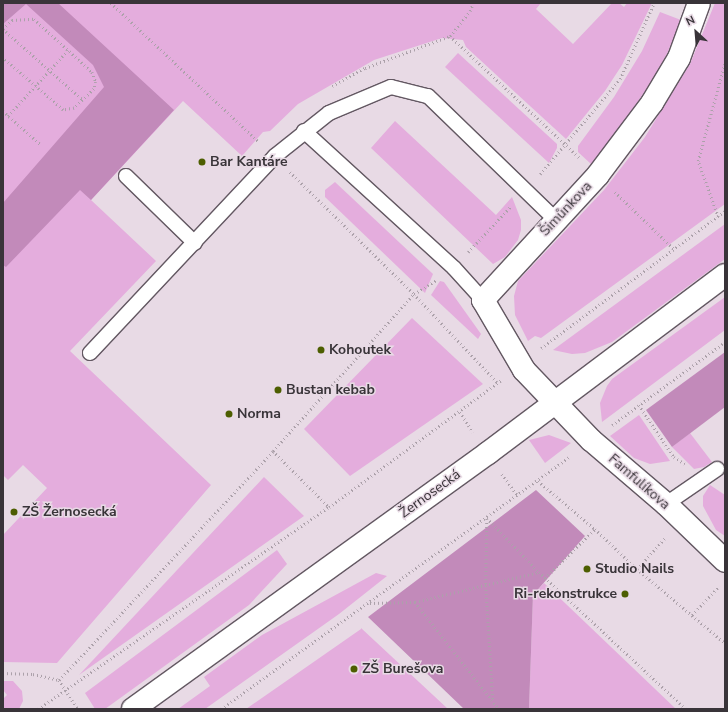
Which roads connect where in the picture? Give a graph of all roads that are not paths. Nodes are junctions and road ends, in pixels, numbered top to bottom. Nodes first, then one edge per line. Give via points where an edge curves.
1 (699, 3) edge
2 (304, 132) junction
3 (126, 176) dead end
4 (556, 220) junction
5 (195, 243) junction
6 (725, 275) edge
7 (483, 300) junction
8 (90, 353) dead end
9 (554, 402) junction
10 (717, 469) dead end
11 (674, 512) junction
12 (725, 561) edge
13 (133, 709) edge

1 - 4 street, Šimůnkova via 679,58 652,103 598,175
2 - 4 lane via 329,113 391,87 428,96
2 - 5 lane via 275,156
2 - 7 lane via 454,268
3 - 5 lane
4 - 7 street, Šimůnkova
5 - 8 lane
6 - 9 street, Žernosecká
7 - 9 street via 520,364
9 - 11 street, Famfulíkova via 592,440
9 - 13 street, Žernosecká
10 - 11 lane via 704,478
11 - 12 street, Famfulíkova

